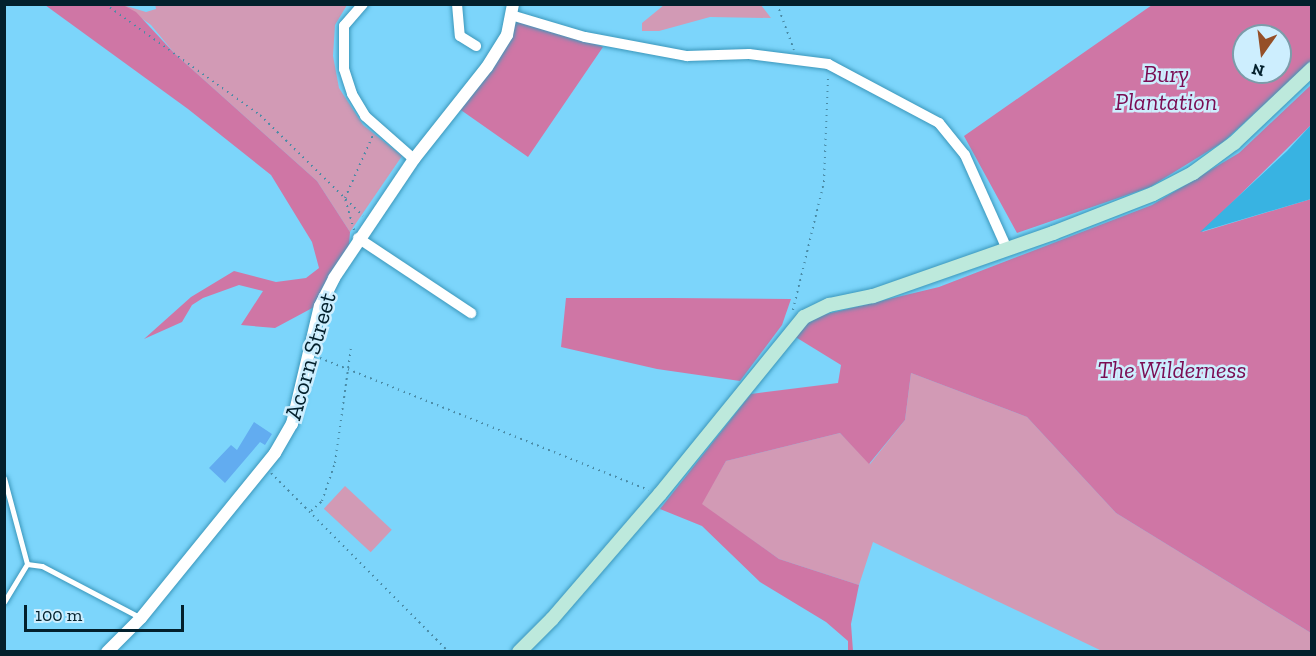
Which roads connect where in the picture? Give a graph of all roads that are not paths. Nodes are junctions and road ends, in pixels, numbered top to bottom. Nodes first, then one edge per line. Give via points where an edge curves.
1 (363, 4) edge
2 (457, 4) edge
3 (512, 10) edge
4 (476, 46) dead end
5 (1311, 69) edge
6 (414, 159) junction
7 (359, 237) junction
8 (1007, 249) junction
9 (471, 313) dead end
10 (4, 478) edge
11 (27, 564) junction
12 (4, 602) edge
13 (141, 618) junction
14 (107, 651) edge
15 (519, 651) edge

1 - 6 street via 344,26 344,69 352,94 365,117
2 - 4 street via 460,36
3 - 6 street, Acorn Street via 507,35 487,68
3 - 8 street via 585,37 687,56 749,54 828,64 939,123 965,155
5 - 8 main road via 1234,143 1192,173 1153,194
6 - 7 street, Acorn Street
7 - 9 street
7 - 13 street, Acorn Street via 320,306 292,424 265,466
8 - 15 main road via 873,296 829,305 804,318 660,494 552,620
10 - 11 lane
11 - 12 lane
11 - 13 lane via 42,566
13 - 14 street, Acorn Street

